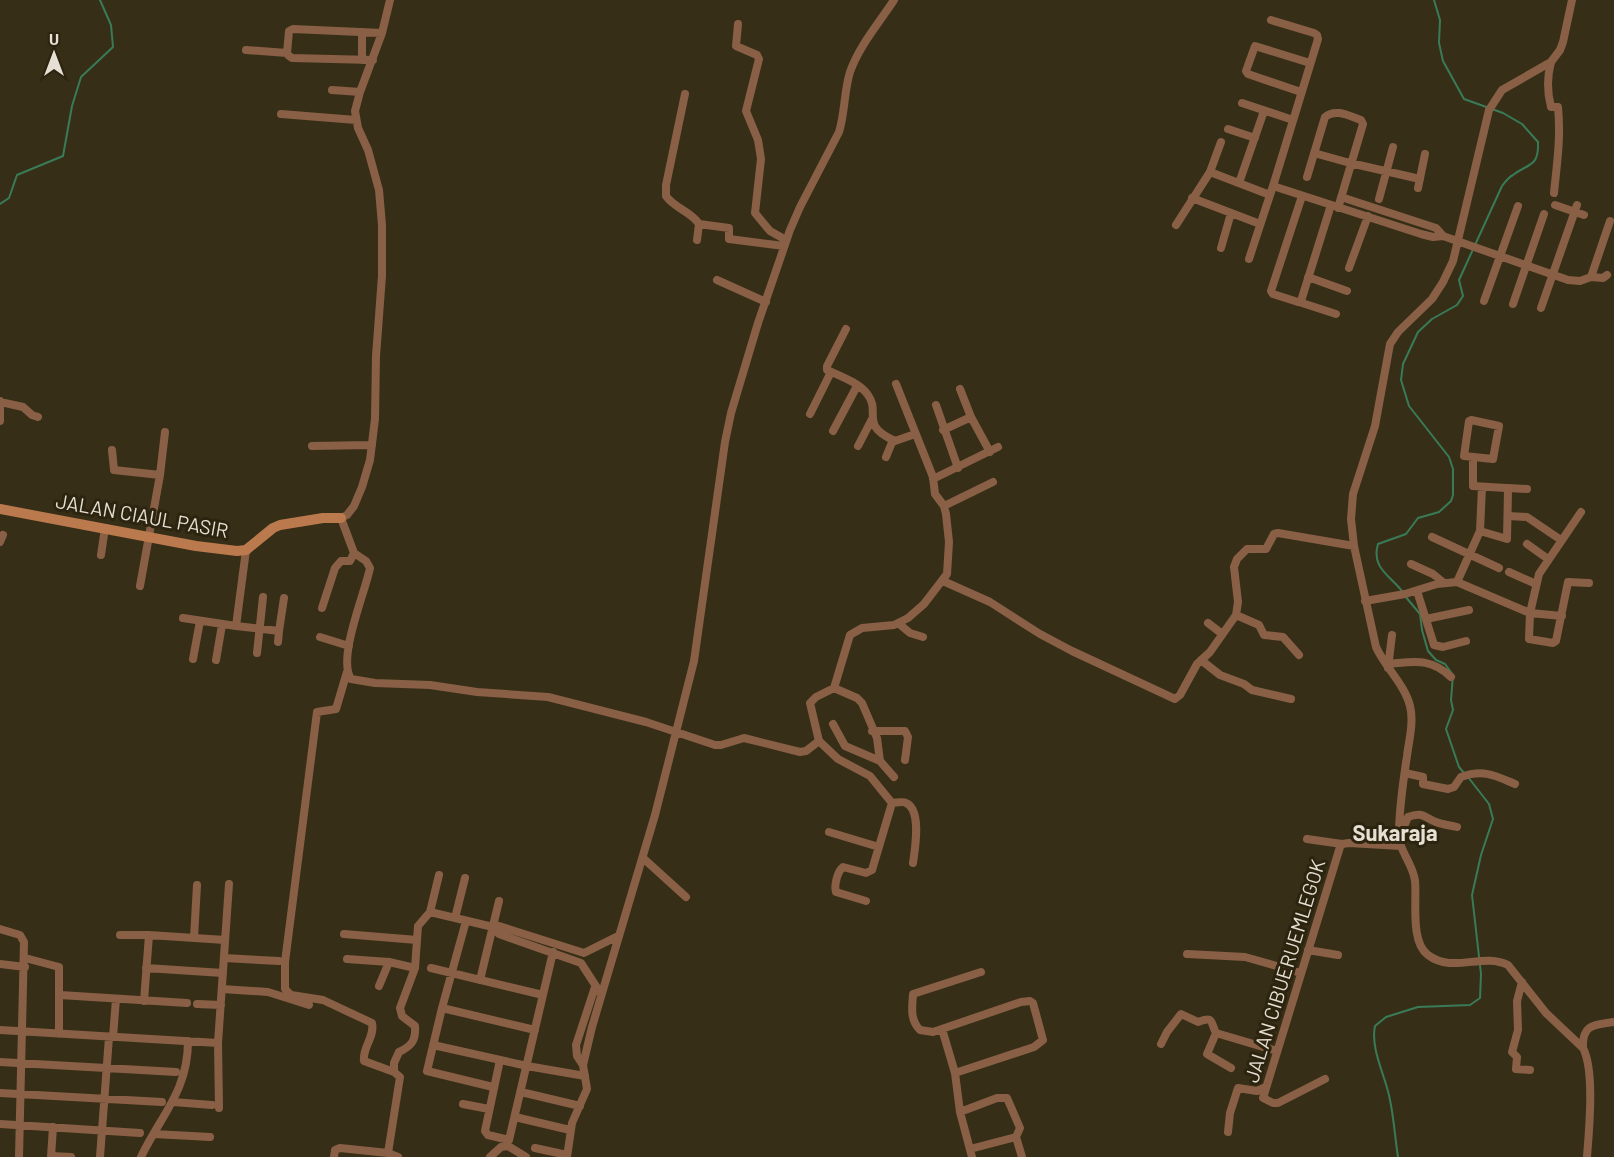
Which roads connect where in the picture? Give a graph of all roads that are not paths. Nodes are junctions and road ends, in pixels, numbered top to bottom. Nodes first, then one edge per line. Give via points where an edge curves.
1 (390, 0) edge
2 (894, 0) edge
3 (1572, 0) edge
4 (1271, 20) dead end
5 (738, 24) dead end
6 (362, 32) junction
7 (382, 33) junction
8 (246, 50) dead end
9 (287, 52) junction
10 (362, 60) junction
11 (372, 60) junction
12 (1551, 62) junction
13 (1310, 63) junction
14 (332, 90) dead end
15 (360, 92) junction
16 (1301, 92) junction
17 (685, 94) dead end
18 (1242, 103) dead end
19 (1264, 111) junction
20 (281, 114) dead end
21 (356, 120) junction
22 (1293, 120) junction
23 (1228, 129) dead end
24 (1255, 138) junction
25 (1221, 142) dead end
26 (1393, 147) dead end
27 (1314, 153) junction
28 (1425, 154) dead end
29 (1350, 163) junction
30 (1386, 171) junction
31 (1210, 172) junction
32 (1307, 177) dead end
33 (1420, 178) junction
34 (1239, 183) junction
35 (1272, 186) junction
36 (1418, 188) dead end
37 (1554, 193) dead end
38 (1270, 195) junction
39 (1302, 196) junction
40 (1341, 197) junction
41 (1192, 198) junction
42 (1379, 199) dead end
43 (1556, 205) dead end
44 (1334, 206) junction
45 (1518, 206) dead end
46 (1576, 208) junction
47 (1231, 213) junction
48 (1544, 214) dead end
49 (1584, 215) dead end
50 (1368, 216) junction
51 (1407, 218) junction
52 (1610, 221) dead end
53 (699, 224) junction
54 (1260, 224) junction
55 (1176, 225) dead end
56 (1403, 228) junction
57 (1443, 236) junction
58 (697, 240) dead end
59 (1457, 240) junction
60 (785, 243) junction
61 (1221, 248) dead end
62 (1500, 256) junction
63 (1249, 259) dead end
64 (1527, 266) junction
65 (1349, 268) dead end
66 (1553, 275) junction
67 (1607, 275) dead end
68 (1308, 277) junction
69 (1591, 277) junction
70 (717, 280) dead end
71 (1347, 291) dead end
72 (1484, 301) dead end
73 (766, 302) junction
74 (1299, 302) junction
75 (1513, 304) dead end
76 (1541, 308) dead end
77 (1336, 314) dead end
78 (846, 329) dead end
79 (831, 372) junction
80 (896, 384) dead end
81 (857, 386) junction
82 (960, 389) dead end
83 (0, 402) edge
84 (936, 405) dead end
85 (810, 414) dead end
86 (39, 417) dead end
87 (971, 417) junction
88 (872, 419) junction
89 (0, 421) edge
90 (943, 430) junction
91 (833, 431) dead end
92 (165, 432) dead end
93 (915, 434) junction
94 (894, 440) junction
95 (372, 445) junction
96 (312, 446) dead end
97 (858, 446) dead end
98 (998, 447) dead end
99 (112, 450) dead end
100 (990, 452) junction
101 (886, 457) dead end
102 (1473, 458) junction
103 (958, 468) junction
104 (160, 475) junction
105 (933, 479) junction
106 (993, 482) dead end
107 (1482, 487) junction
108 (1508, 488) junction
109 (1527, 489) dead end
110 (944, 506) junction
111 (0, 509) edge
112 (1581, 512) dead end
113 (1508, 516) junction
114 (341, 518) junction
115 (105, 528) junction
116 (1480, 531) junction
117 (148, 537) junction
118 (1432, 537) dead end
119 (1562, 540) junction
120 (1527, 544) dead end
121 (1354, 546) junction
122 (246, 550) junction
123 (354, 553) junction
124 (1470, 554) junction
125 (101, 555) dead end
126 (1548, 559) junction
127 (1411, 564) dead end
128 (1499, 568) dead end
129 (1509, 572) dead end
130 (943, 581) junction
131 (1444, 582) junction
132 (1457, 582) junction
133 (1589, 583) dead end
134 (1536, 584) junction
135 (140, 586) dead end
136 (1417, 591) junction
137 (263, 597) dead end
138 (284, 598) dead end
139 (1365, 602) junction
140 (322, 608) dead end
141 (1469, 610) dead end
142 (1530, 613) junction
143 (1236, 615) junction
144 (1562, 616) junction
145 (183, 618) dead end
146 (1426, 619) junction
147 (200, 621) junction
148 (1208, 622) dead end
149 (898, 623) junction
150 (222, 625) junction
151 (236, 626) junction
152 (260, 629) junction
153 (279, 631) junction
154 (1221, 633) junction
155 (1392, 635) dead end
156 (320, 637) dead end
157 (923, 637) dead end
158 (1466, 641) dead end
159 (278, 642) dead end
160 (349, 646) junction
161 (257, 653) dead end
162 (1299, 655) dead end
163 (193, 659) dead end
164 (216, 660) dead end
165 (1201, 660) junction
166 (1388, 667) junction
167 (347, 672) junction
168 (1451, 677) dead end
169 (834, 688) junction
170 (1291, 699) dead end
171 (833, 724) dead end
172 (872, 731) junction
173 (676, 732) junction
174 (819, 741) junction
175 (905, 760) dead end
176 (880, 761) junction
177 (1405, 773) junction
178 (894, 777) dead end
179 (1515, 784) dead end
180 (892, 802) junction
181 (1457, 827) dead end
182 (1399, 831) junction
183 (828, 832) dead end
184 (1307, 839) dead end
185 (1342, 844) junction
186 (1401, 846) junction
187 (879, 847) junction
188 (643, 858) junction
189 (913, 863) dead end
190 (439, 875) dead end
191 (465, 878) dead end
192 (229, 884) dead end
193 (197, 885) dead end
194 (686, 897) dead end
195 (499, 901) dead end
196 (866, 902) dead end
197 (426, 917) junction
198 (455, 918) junction
199 (466, 921) junction
200 (493, 927) junction
201 (0, 928) edge
202 (344, 934) dead end
203 (120, 935) dead end
204 (148, 935) junction
205 (616, 937) dead end
206 (194, 938) junction
207 (225, 940) junction
208 (417, 940) junction
209 (1308, 951) junction
210 (553, 952) junction
211 (584, 953) junction
212 (1187, 954) dead end
213 (1338, 955) dead end
214 (224, 958) junction
215 (347, 959) dead end
216 (279, 961) dead end
217 (389, 962) junction
218 (25, 963) junction
219 (581, 963) junction
220 (0, 964) edge
221 (146, 968) junction
222 (415, 968) junction
223 (430, 968) dead end
224 (981, 972) dead end
225 (223, 973) junction
226 (451, 973) junction
227 (1301, 973) junction
228 (480, 980) junction
229 (1522, 982) junction
230 (379, 986) dead end
231 (595, 987) junction
232 (222, 989) junction
233 (601, 994) junction
234 (60, 995) junction
235 (543, 995) junction
236 (116, 999) junction
237 (144, 1000) junction
238 (187, 1003) dead end
239 (196, 1004) dead end
240 (221, 1005) junction
241 (309, 1005) dead end
242 (442, 1008) junction
243 (1614, 1022) edge
244 (942, 1029) junction
245 (0, 1030) edge
246 (535, 1030) junction
247 (24, 1032) junction
248 (1216, 1033) junction
249 (60, 1034) junction
250 (111, 1037) junction
251 (188, 1041) junction
252 (218, 1043) junction
253 (1161, 1044) dead end
254 (433, 1045) junction
255 (1583, 1047) junction
256 (1277, 1051) junction
257 (500, 1060) junction
258 (0, 1062) edge
259 (22, 1063) junction
260 (584, 1065) junction
261 (527, 1066) junction
262 (1231, 1068) dead end
263 (106, 1069) junction
264 (1530, 1070) dead end
265 (176, 1072) dead end
266 (394, 1072) junction
267 (955, 1073) junction
268 (585, 1076) junction
269 (1325, 1079) dead end
270 (493, 1087) junction
271 (1266, 1087) junction
272 (521, 1092) junction
273 (0, 1093) edge
274 (21, 1094) junction
275 (105, 1099) junction
276 (162, 1102) dead end
277 (173, 1102) junction
278 (463, 1104) dead end
279 (580, 1106) junction
280 (489, 1109) junction
281 (960, 1112) junction
282 (515, 1118) junction
283 (0, 1124) edge
284 (21, 1125) junction
285 (53, 1127) junction
286 (102, 1130) junction
287 (570, 1130) junction
288 (1228, 1132) dead end
289 (140, 1133) dead end
290 (154, 1134) junction
291 (210, 1137) dead end
292 (1016, 1137) junction
293 (536, 1148) dead end
294 (388, 1153) junction
295 (971, 1153) edge
296 (51, 1156) edge
297 (567, 1156) edge
298 (19, 1157) edge
299 (71, 1157) edge
300 (100, 1157) edge
301 (141, 1157) edge
302 (334, 1157) edge
303 (398, 1157) edge
304 (490, 1157) edge
305 (526, 1157) edge
306 (1022, 1157) edge
307 (1587, 1157) edge

1 - 7 street
2 - 60 street via 855,61 839,132
3 - 12 street via 1563,42
4 - 13 street via 1317,35
5 - 60 street via 736,46 759,59 746,111 758,140 760,159 755,213
6 - 7 street
6 - 9 street via 291,29
6 - 10 street
7 - 11 street
8 - 9 street
9 - 10 street via 292,58
10 - 11 street
11 - 15 street
12 - 37 street via 1550,100 1551,107 1558,107 1560,131
12 - 59 street via 1509,85 1495,99 1484,126
13 - 16 street
13 - 16 street via 1255,46 1246,71
14 - 15 street
15 - 21 street
16 - 22 street
17 - 53 street via 665,192 669,201
18 - 19 street
19 - 22 street
19 - 24 street
20 - 21 street
21 - 95 street via 379,190 382,225
22 - 35 street
23 - 24 street
24 - 34 street
25 - 31 street
26 - 30 street
27 - 29 street
27 - 29 street via 1325,117 1330,113 1351,116 1363,124
27 - 32 street
28 - 33 street
29 - 30 street
29 - 40 street
30 - 33 street
30 - 42 street
31 - 34 street
31 - 41 street
33 - 36 street
34 - 38 street
35 - 38 street
35 - 39 street
38 - 54 street
39 - 44 street
39 - 74 street via 1271,292
40 - 44 street
40 - 51 street
41 - 47 street
41 - 55 street
43 - 46 street
44 - 50 street
44 - 68 street
45 - 62 street
46 - 49 street
46 - 66 street
47 - 54 street
47 - 61 street
48 - 64 street
50 - 56 street
50 - 65 street
51 - 56 street
51 - 57 street via 1436,228
52 - 69 street
53 - 58 street
53 - 60 street via 728,227 730,239
54 - 63 street
56 - 57 street
57 - 59 street
59 - 62 street
59 - 121 street via 1443,282 1432,299 1398,332 1388,351 1375,426 1353,494
60 - 73 street
62 - 64 street
62 - 72 street
64 - 66 street
64 - 75 street
66 - 69 street via 1573,281
66 - 76 street
67 - 69 street
68 - 71 street
68 - 74 street
70 - 73 street
73 - 173 street via 728,426 698,640
74 - 77 street
78 - 79 street via 827,366
79 - 81 street
79 - 85 street
80 - 93 street
81 - 88 street via 870,399
81 - 91 street
82 - 87 street
83 - 86 street via 23,407
83 - 89 street
84 - 90 street
87 - 90 street
87 - 100 street
88 - 94 street via 876,429
88 - 97 street
90 - 103 street
92 - 104 street
93 - 94 street
93 - 105 street
94 - 101 street
95 - 96 street
95 - 114 street via 358,497 350,513
98 - 100 street
99 - 104 street via 114,470
100 - 103 street
102 - 102 street via 1494,459 1499,426 1469,421 1464,454
102 - 107 street via 1473,484
103 - 105 street
104 - 117 street
105 - 110 street via 935,494
106 - 110 street
107 - 108 street
107 - 116 street
108 - 109 street
108 - 113 street
110 - 130 street via 949,567
111 - 115 street, JALAN CIAUL PASIR
112 - 119 street
113 - 116 street via 1507,539
113 - 119 street via 1527,517
114 - 122 street, JALAN CIAUL PASIR via 280,525
114 - 123 street
115 - 117 street, JALAN CIAUL PASIR
115 - 125 street
116 - 124 street
117 - 122 street, JALAN CIAUL PASIR
117 - 135 street
118 - 124 street
119 - 126 street
120 - 126 street
121 - 139 street
121 - 143 street via 1278,533 1266,549 1241,552 1234,567
122 - 151 street
123 - 140 street via 349,561 341,561 335,568
123 - 160 street via 370,568
124 - 128 street
124 - 132 street
126 - 134 street
127 - 131 street
129 - 134 street
130 - 149 street via 924,604
130 - 165 street via 990,602 1072,651 1174,699
131 - 132 street
131 - 136 street
132 - 142 street
133 - 144 street via 1568,582
134 - 142 street
136 - 139 street
136 - 146 street
137 - 152 street
138 - 153 street
139 - 166 street via 1376,647
141 - 146 street
142 - 144 street
142 - 144 street via 1531,640 1555,642
143 - 154 street
143 - 162 street via 1259,625 1264,635 1283,637
145 - 147 street
146 - 158 street via 1434,645 1443,647
147 - 150 street
147 - 163 street
148 - 154 street
149 - 157 street
149 - 169 street via 852,632
150 - 151 street
150 - 164 street
151 - 152 street
152 - 153 street
152 - 161 street
153 - 159 street
154 - 165 street
155 - 166 street
156 - 160 street
160 - 167 street
165 - 170 street via 1220,675 1252,690
166 - 168 street via 1423,661
166 - 177 street via 1411,708
167 - 173 street via 351,679 364,682 548,697
167 - 266 street via 336,709 317,712 285,961 285,989 291,995 323,999 372,1023 364,1061
169 - 172 street via 857,698 866,709
169 - 174 street via 811,702
171 - 176 street via 845,746
172 - 175 street via 905,731
172 - 176 street via 877,738
173 - 174 street via 715,745 749,739 803,752
173 - 188 street
174 - 180 street via 838,759 870,776
176 - 178 street
177 - 179 street via 1423,777 1423,784 1448,789 1470,774 1491,773
177 - 182 street
180 - 187 street
180 - 189 street via 905,802 915,815
181 - 182 street via 1413,815
182 - 186 street
183 - 187 street
184 - 185 street
185 - 186 street, JALAN CIBUERUEMLEGOK
185 - 209 street, JALAN CIBUERUEMLEGOK
186 - 229 street via 1414,873 1416,927 1423,950 1447,964 1504,963
187 - 196 street via 870,872 843,867 835,886 837,892
188 - 194 street
188 - 233 street
190 - 197 street
191 - 198 street
192 - 207 street
193 - 206 street
195 - 200 street
197 - 198 street
197 - 208 street via 418,926
198 - 199 street
199 - 200 street
199 - 226 street
200 - 210 street via 499,934
200 - 211 street
200 - 228 street
201 - 218 street via 20,935
202 - 208 street
203 - 204 street
204 - 206 street
204 - 221 street
205 - 211 street
206 - 207 street
207 - 214 street
208 - 222 street
209 - 213 street
209 - 227 street, JALAN CIBUERUEMLEGOK
210 - 219 street
210 - 235 street
211 - 219 street
212 - 227 street via 1245,957
214 - 216 street
214 - 225 street
215 - 217 street
217 - 222 street
217 - 230 street
218 - 220 street
218 - 234 street via 59,967
218 - 247 street
219 - 231 street
221 - 225 street
221 - 237 street
222 - 266 street via 400,1011 415,1026 415,1038 399,1052
223 - 226 street
224 - 244 street via 913,994 915,1025 926,1032
225 - 232 street
226 - 228 street
226 - 242 street
227 - 256 street, JALAN CIBUERUEMLEGOK
228 - 235 street
229 - 255 street via 1552,1021
229 - 264 street via 1512,1052 1517,1057 1516,1069
231 - 233 street
231 - 260 street via 576,1045 577,1056
232 - 240 street
232 - 241 street via 268,992
233 - 260 street
234 - 236 street
234 - 249 street
235 - 246 street
236 - 237 street
236 - 250 street
237 - 238 street
239 - 240 street
240 - 252 street
242 - 246 street
242 - 254 street
243 - 255 street via 1586,1030
244 - 267 street
244 - 267 street via 1021,1002 1033,1003 1042,1043
245 - 247 street
246 - 261 street
247 - 249 street
247 - 259 street
248 - 253 street via 1210,1020 1198,1022 1181,1014
248 - 256 street
248 - 262 street via 1207,1054
249 - 250 street
250 - 251 street
250 - 263 street
251 - 252 street
251 - 277 street via 185,1075
252 - 277 street via 215,1106
254 - 257 street
254 - 270 street via 428,1072
255 - 307 street via 1589,1073
256 - 271 street, JALAN CIBUERUEMLEGOK
257 - 261 street
257 - 270 street
258 - 259 street
259 - 263 street
259 - 274 street
260 - 268 street
261 - 268 street
261 - 272 street
263 - 265 street
263 - 275 street
266 - 294 street via 400,1077
267 - 281 street
268 - 279 street via 587,1089
269 - 271 street, JALAN CIBUERUEMLEGOK via 1278,1103 1263,1098
270 - 280 street
271 - 288 street via 1257,1092 1238,1088
272 - 279 street
272 - 282 street
273 - 274 street
274 - 275 street
274 - 284 street
275 - 276 street
275 - 286 street
277 - 290 street
278 - 280 street
279 - 287 street
280 - 282 street via 485,1125 488,1135 509,1140
281 - 292 street via 1005,1097 1020,1128
281 - 295 street
282 - 287 street
283 - 284 street
284 - 285 street
284 - 298 street
285 - 286 street
285 - 296 street
286 - 289 street
286 - 300 street
287 - 297 street
290 - 291 street
290 - 301 street
292 - 295 street
292 - 306 street
293 - 297 street
294 - 302 street via 339,1148
294 - 303 street
296 - 299 street
304 - 305 street via 508,1146

